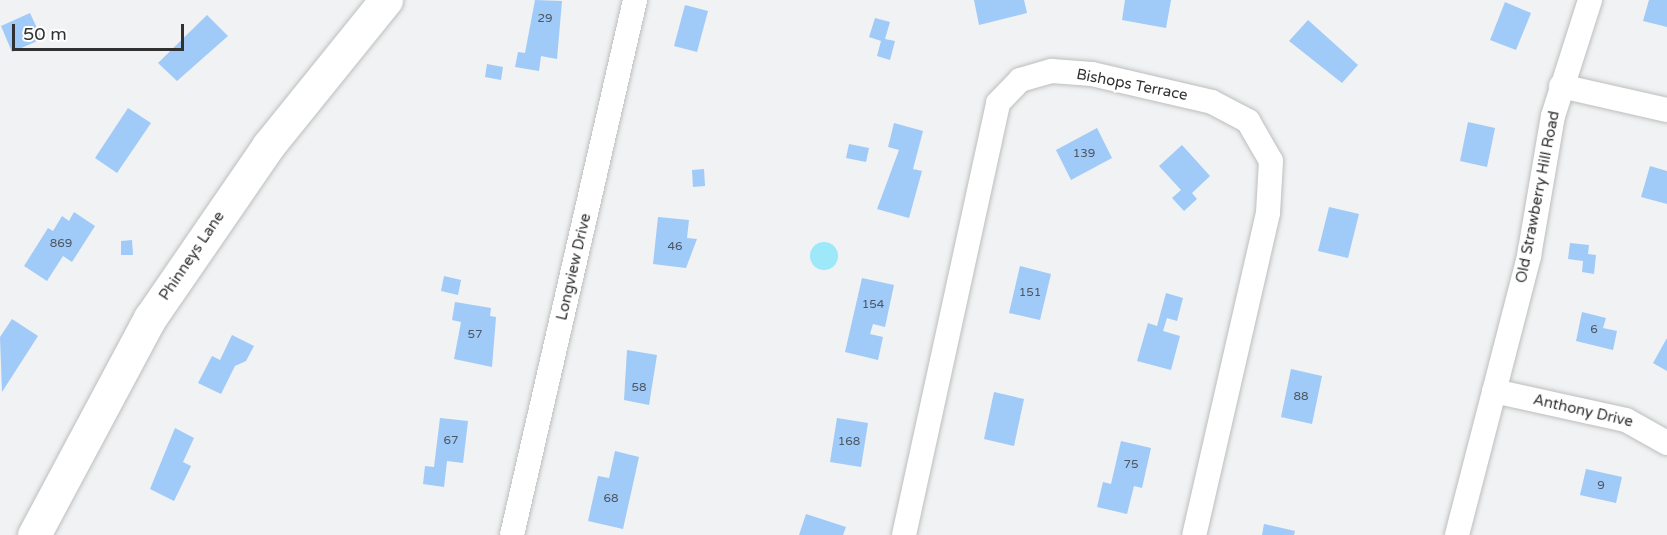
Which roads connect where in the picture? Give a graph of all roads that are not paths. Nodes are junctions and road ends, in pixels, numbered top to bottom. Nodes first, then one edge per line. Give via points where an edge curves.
1 (386, 0) edge
2 (635, 0) edge
3 (1590, 0) edge
4 (1561, 86) junction
5 (1667, 110) edge
6 (1494, 391) junction
7 (1667, 443) edge
8 (34, 535) edge
9 (512, 535) edge
10 (904, 535) edge
11 (1194, 535) edge
12 (1457, 535) edge

1 - 8 main road, Phinneys Lane via 268,146 150,318
2 - 9 street, Longview Drive
3 - 4 street, Old Strawberry Hill Road
4 - 5 street
4 - 6 street, Old Strawberry Hill Road via 1529,256
6 - 7 street, Anthony Drive via 1626,420
6 - 12 street, Old Strawberry Hill Road
10 - 11 street, Bishops Terrace via 998,103 1020,80 1052,71 1092,74 1212,102 1248,121 1269,154 1268,213

